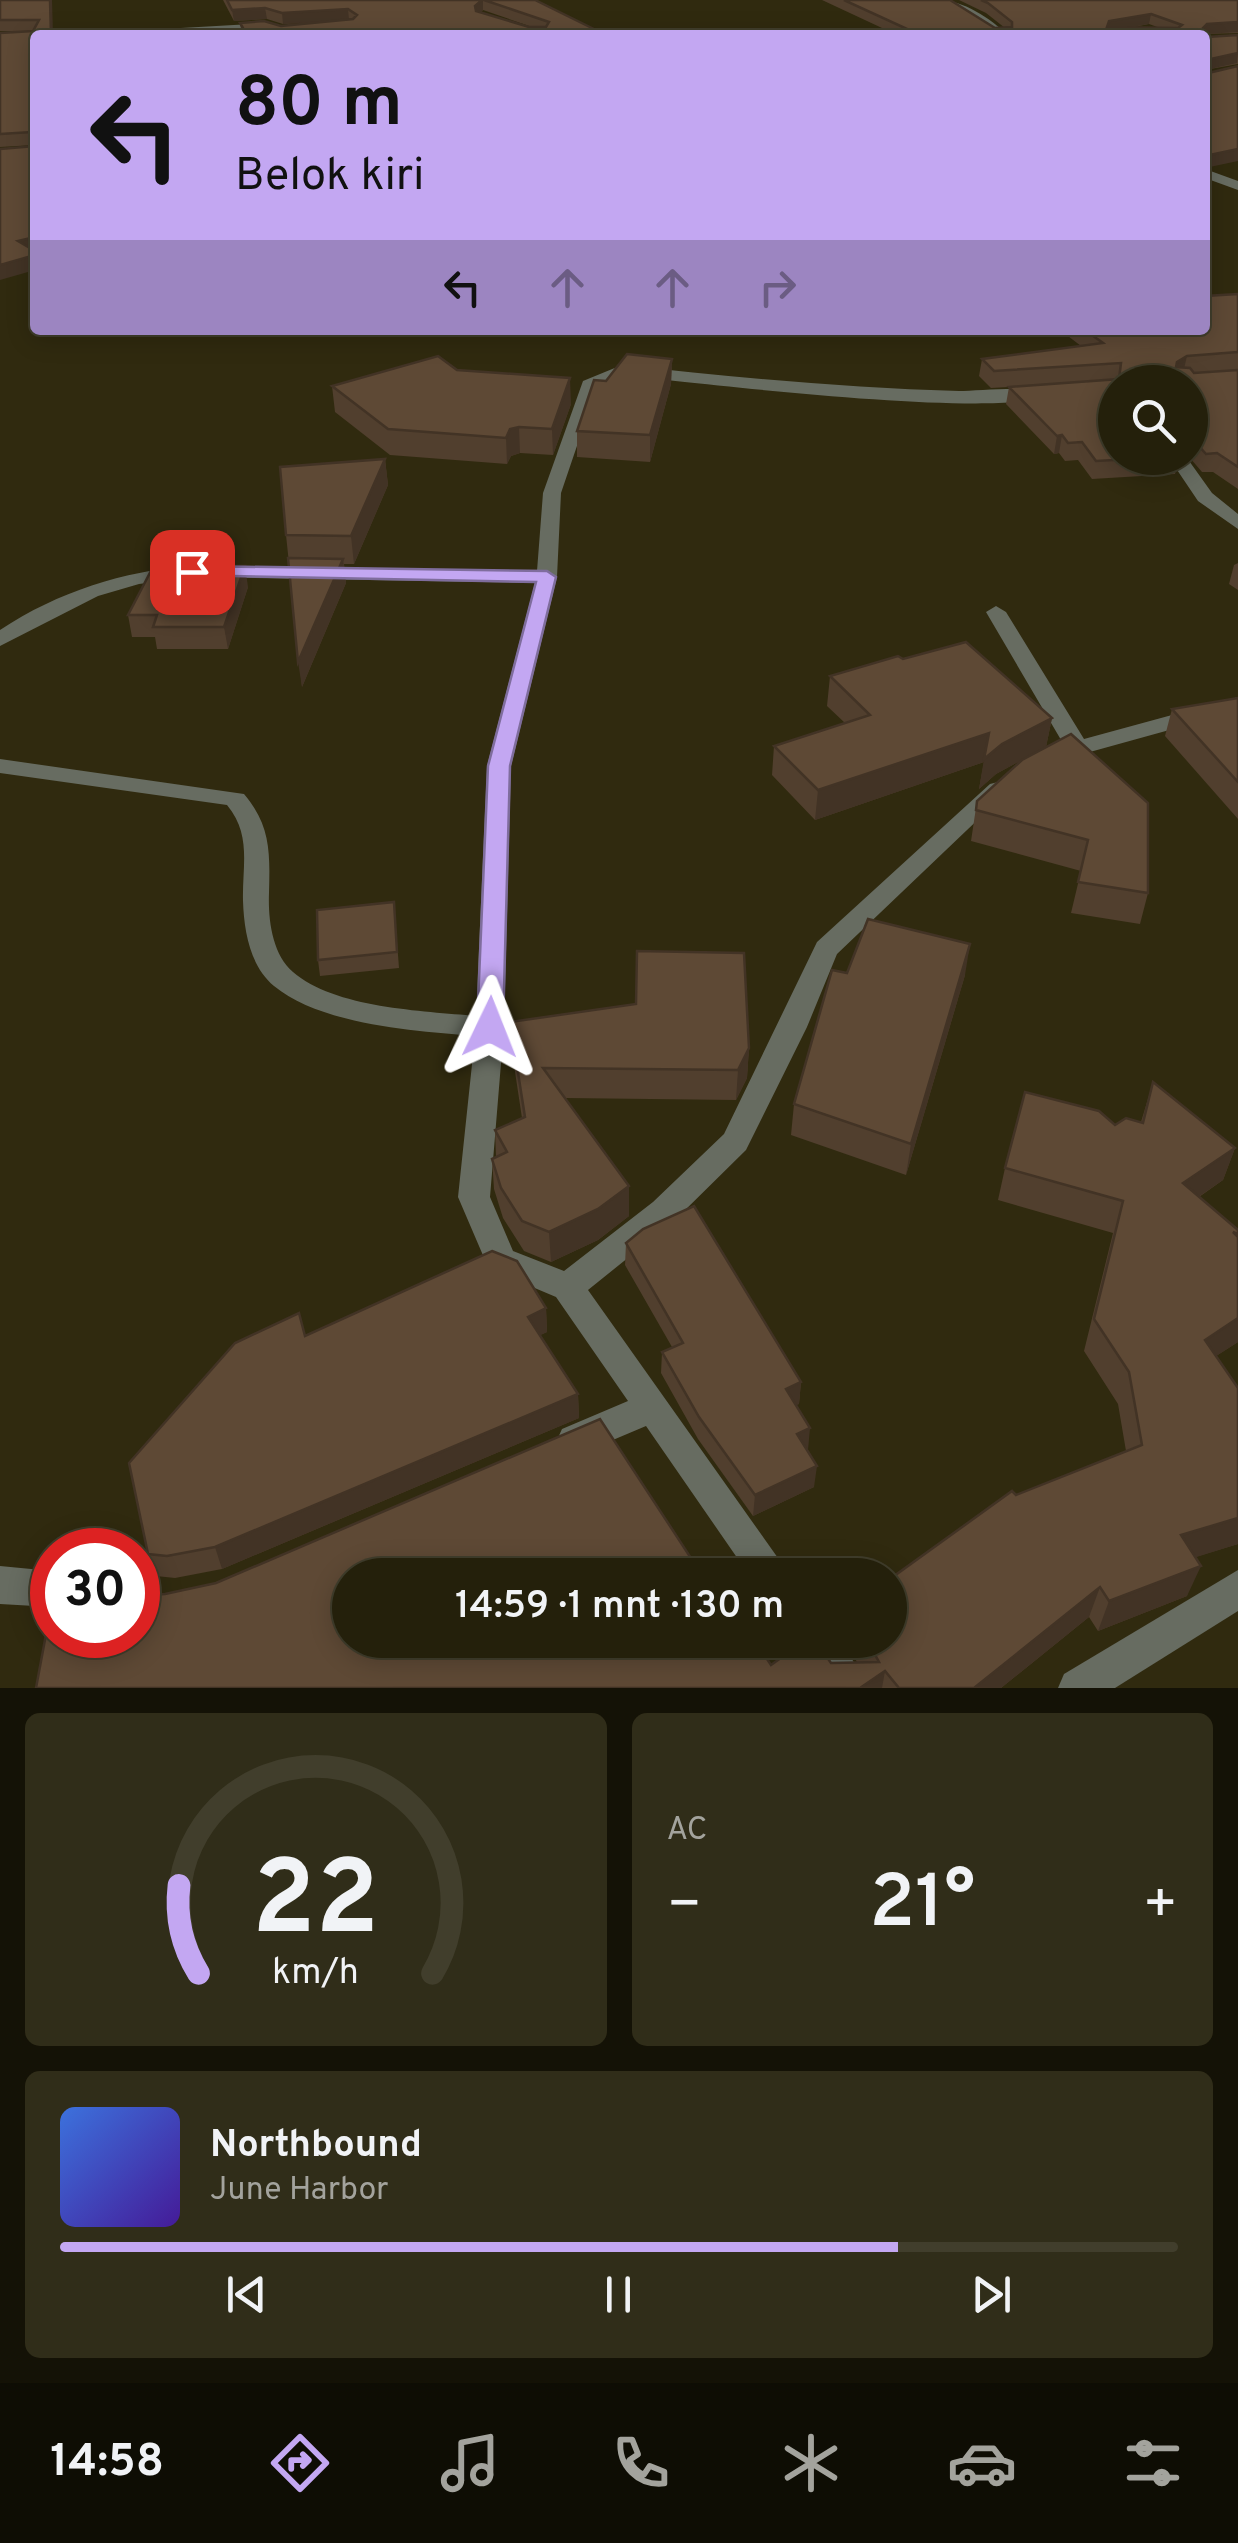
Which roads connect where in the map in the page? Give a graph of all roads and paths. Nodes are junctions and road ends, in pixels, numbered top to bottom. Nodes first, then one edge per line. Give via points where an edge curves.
1 (942, 0) edge
2 (214, 30) edge
3 (277, 30) edge
4 (995, 30) edge
5 (1210, 174) edge
6 (1238, 186) edge
7 (1063, 392) edge
8 (1189, 475) edge
9 (1238, 524) edge
10 (547, 577) junction
11 (996, 612) dead end
12 (0, 640) edge
13 (1238, 704) edge
14 (1078, 748) junction
15 (0, 766) edge
16 (490, 1027) junction
17 (568, 1287) junction
18 (653, 1407) junction
19 (544, 1454) edge
20 (758, 1558) edge
21 (0, 1584) edge
22 (30, 1587) edge
23 (1238, 1589) edge
24 (829, 1658) edge
25 (850, 1688) edge
26 (1078, 1688) edge

1 - 4 street
2 - 3 street
5 - 6 street
7 - 10 street via 926,397 641,369 605,375 591,381 552,493
8 - 9 street via 1205,498
10 - 12 street via 148,574 41,610
10 - 16 street via 499,766
11 - 14 street
13 - 14 street
14 - 17 street via 1036,762 1006,782 826,949 735,1142 664,1211
15 - 16 street via 235,800 256,828 259,914 268,960 284,978 373,1016
16 - 17 street via 474,1196 501,1260
17 - 18 street
18 - 19 street
18 - 20 street
21 - 22 street
23 - 26 street
24 - 25 street

